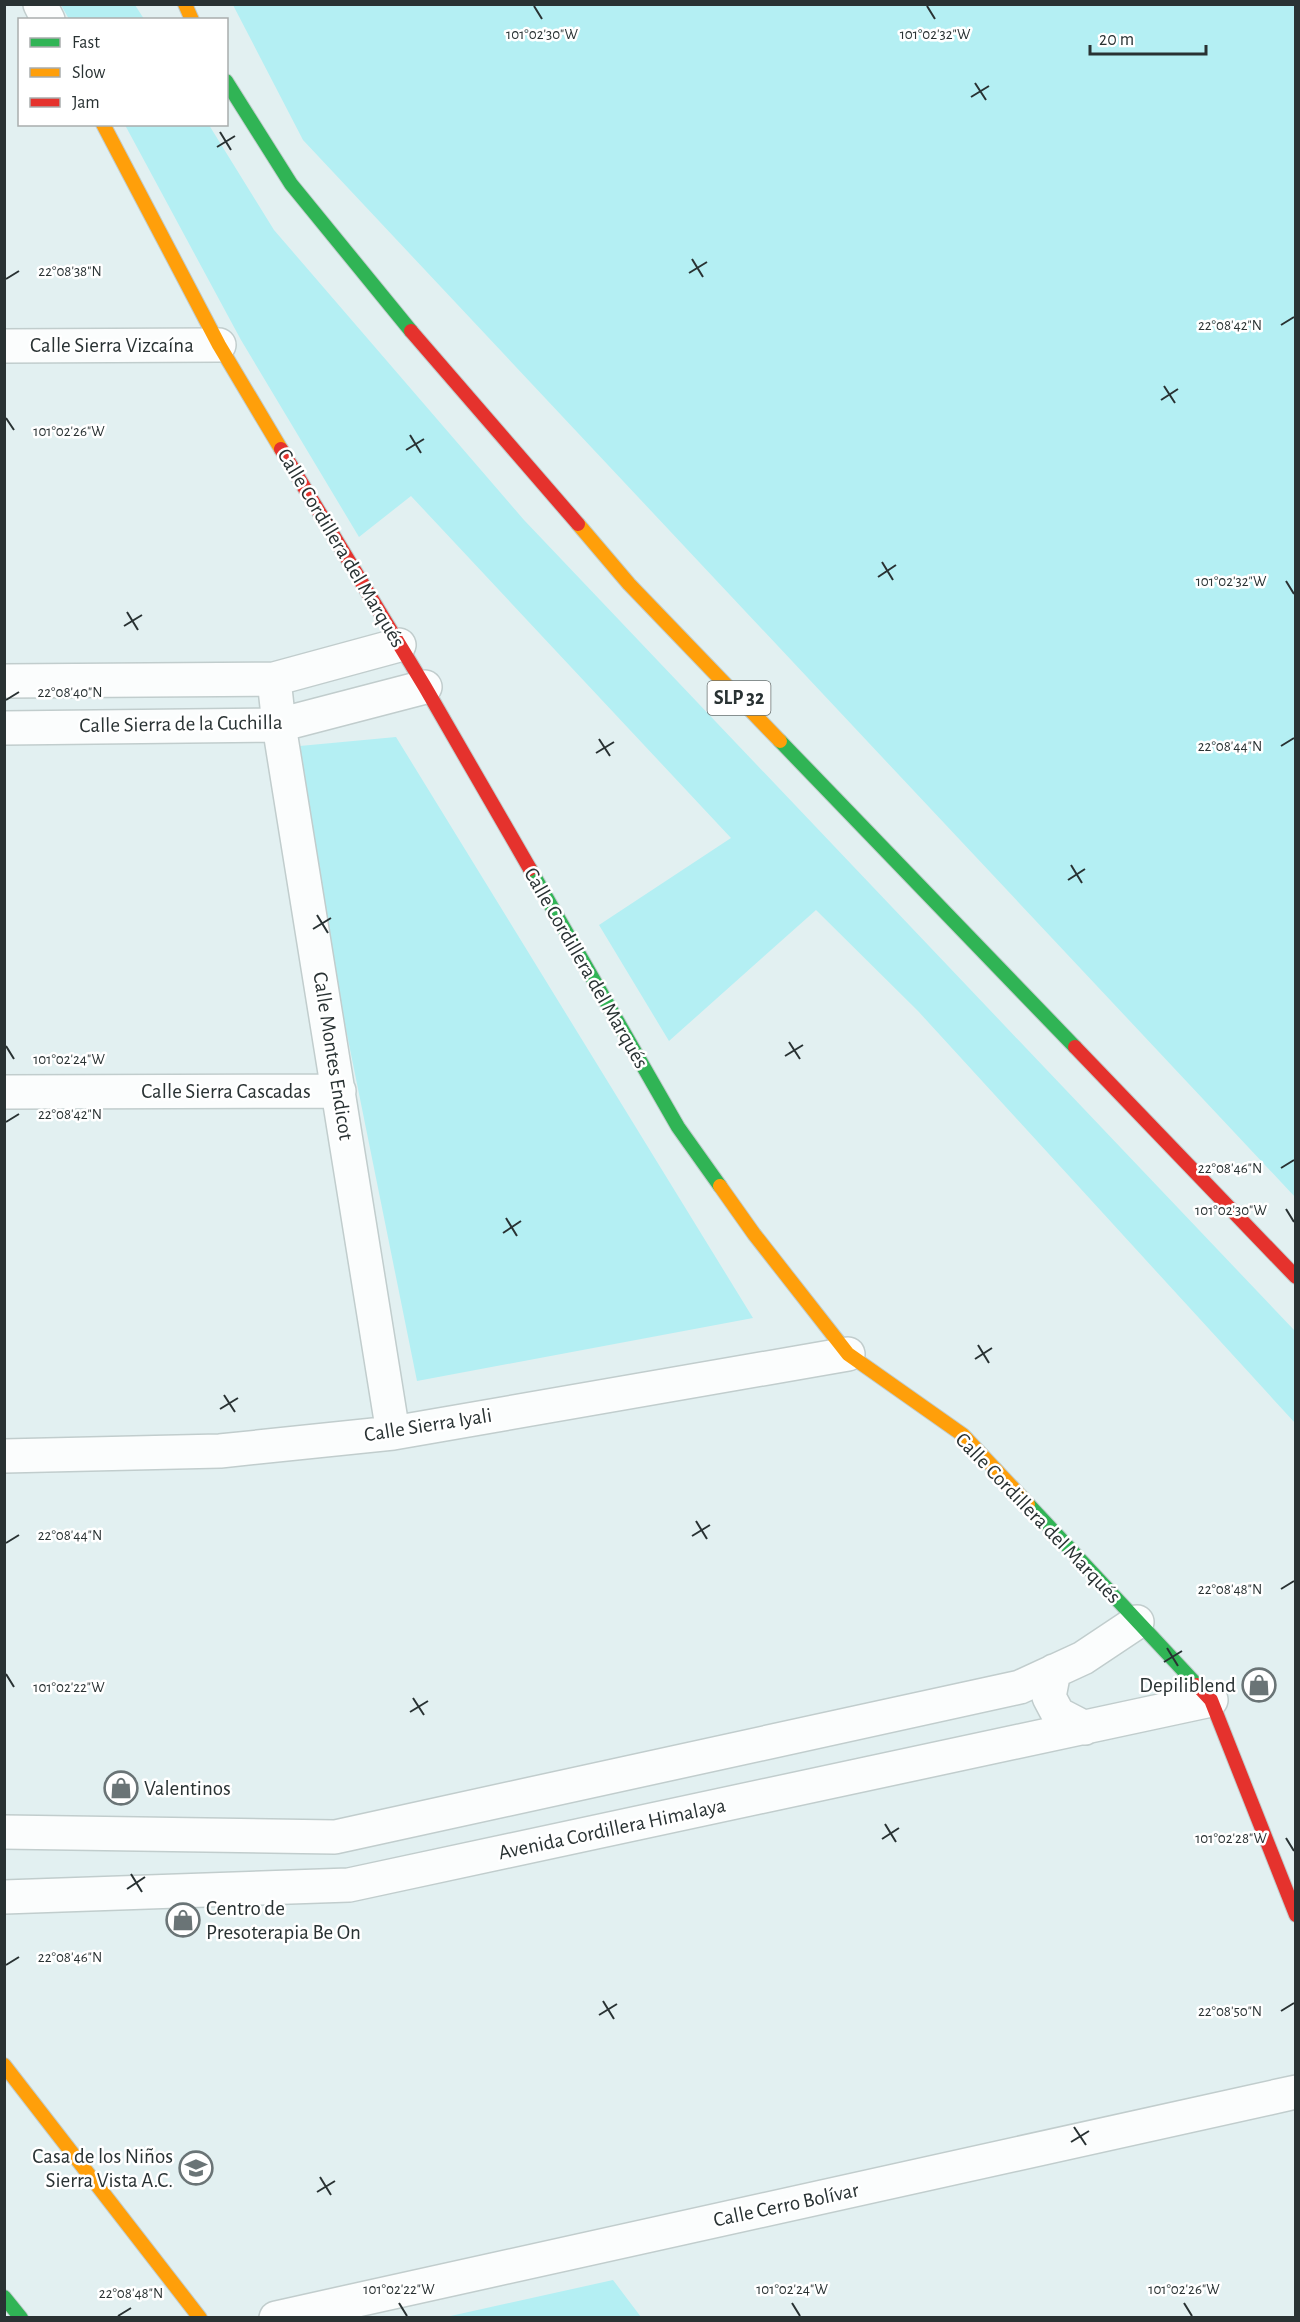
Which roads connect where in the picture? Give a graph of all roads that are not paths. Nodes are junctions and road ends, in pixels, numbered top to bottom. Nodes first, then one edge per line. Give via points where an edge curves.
1 (40, 4) edge
2 (184, 4) edge
3 (47, 18) edge
4 (191, 18) edge
5 (228, 84) edge
6 (104, 126) edge
7 (219, 345) junction
8 (4, 346) edge
9 (399, 645) junction
10 (273, 679) junction
11 (4, 681) edge
12 (425, 687) junction
13 (279, 725) junction
14 (4, 728) edge
15 (339, 1091) junction
16 (4, 1092) edge
17 (1296, 1277) edge
18 (848, 1354) junction
19 (393, 1433) junction
20 (4, 1456) edge
21 (1137, 1622) junction
22 (1054, 1671) junction
23 (1211, 1701) junction
24 (1085, 1728) junction
25 (4, 1832) edge
26 (4, 1897) edge
27 (1296, 1915) edge
28 (4, 2065) edge
29 (1296, 2092) edge
30 (4, 2297) edge
31 (21, 2318) edge
32 (200, 2318) edge
33 (276, 2318) edge

1 - 3 street
2 - 4 street
5 - 17 street, SLP 32 via 291,184 407,326 629,584
6 - 7 street, Calle Cordillera del Marqués
7 - 8 street, Calle Sierra Vizcaína
7 - 9 street, Calle Cordillera del Marqués
9 - 10 street, Calle Sierra de la Cuchilla
9 - 12 street, Calle Cordillera del Marqués
10 - 11 street, Calle Sierra de la Cuchilla
10 - 13 street, Calle Montes Endicot
12 - 13 street, Calle Sierra de la Cuchilla
12 - 18 street, Calle Cordillera del Marqués via 678,1127 754,1234
13 - 14 street, Calle Sierra de la Cuchilla
13 - 15 street, Calle Montes Endicot
15 - 16 street, Calle Sierra Cascadas
15 - 19 street, Calle Montes Endicot
18 - 19 street, Calle Sierra Iyali
18 - 21 street, Calle Cordillera del Marqués via 963,1435
19 - 20 street, Calle Sierra Iyali via 220,1451
21 - 22 street via 1083,1658
21 - 23 street, Calle Cordillera del Marqués
22 - 24 street via 1049,1697 1058,1714
22 - 25 street via 1020,1687 335,1837
23 - 24 street, Avenida Cordillera Himalaya
23 - 27 street
24 - 26 street, Avenida Cordillera Himalaya via 349,1885
28 - 32 street
29 - 33 street, Calle Cerro Bolívar
30 - 31 street

